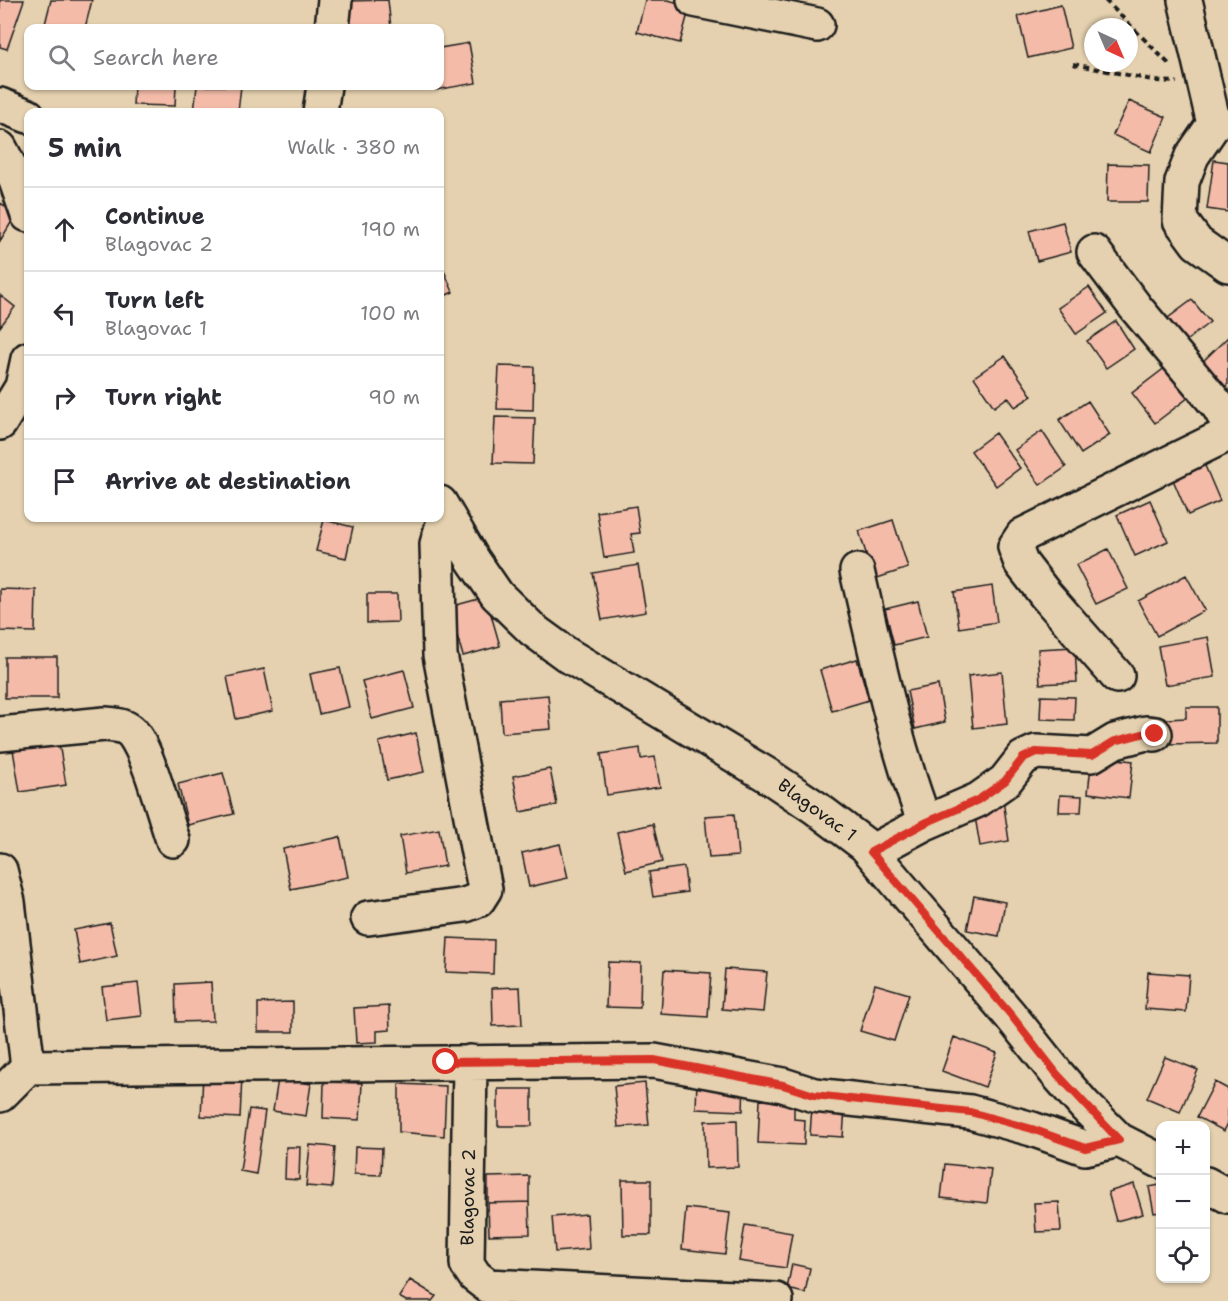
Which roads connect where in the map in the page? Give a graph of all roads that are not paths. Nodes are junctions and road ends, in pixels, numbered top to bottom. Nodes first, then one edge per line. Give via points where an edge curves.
1 (335, 0) edge
2 (694, 0) edge
3 (1185, 0) edge
4 (332, 24) edge
5 (817, 25) dead end
6 (323, 90) edge
7 (0, 105) edge
8 (321, 108) edge
9 (24, 114) edge
10 (1221, 125) edge
11 (0, 148) edge
12 (24, 204) edge
13 (1094, 252) dead end
14 (1228, 265) edge
15 (24, 378) edge
16 (0, 423) edge
17 (1228, 423) edge
18 (1228, 434) edge
19 (444, 510) edge
20 (440, 522) edge
21 (858, 571) dead end
22 (1117, 676) dead end
23 (0, 734) edge
24 (1155, 734) dead end
25 (925, 823) junction
26 (173, 840) dead end
27 (871, 852) junction
28 (0, 870) edge
29 (368, 918) dead end
30 (470, 1062) junction
31 (27, 1067) junction
32 (0, 1095) edge
33 (1119, 1140) junction
34 (1156, 1158) edge
35 (1210, 1186) edge
36 (1228, 1196) edge
37 (776, 1300) edge

1 - 4 street
2 - 5 street
3 - 10 street via 1196,82
6 - 8 street
7 - 9 street
10 - 14 street via 1192,156 1182,182 1180,220 1197,243
11 - 12 street
13 - 17 street
15 - 16 street
18 - 22 street via 1019,538 1015,547 1021,563
19 - 27 street, Blagovac 1 via 497,595 533,630 566,654 767,775
20 - 29 street via 436,544 440,655 484,889 478,900 465,905
21 - 25 street via 896,736
23 - 26 street via 122,725 134,734 146,760
24 - 25 street via 1115,741 1092,755 1036,752 1023,758 1005,781 978,800
25 - 27 street
27 - 33 street, Blagovac 1 via 1057,1074
28 - 31 street via 8,903
30 - 31 street
30 - 33 street via 654,1060 783,1085 814,1095 970,1112 1085,1148
30 - 37 street, Blagovac 2 via 467,1264 475,1276 488,1286
31 - 32 street
33 - 34 street, Blagovac 1
35 - 36 street

